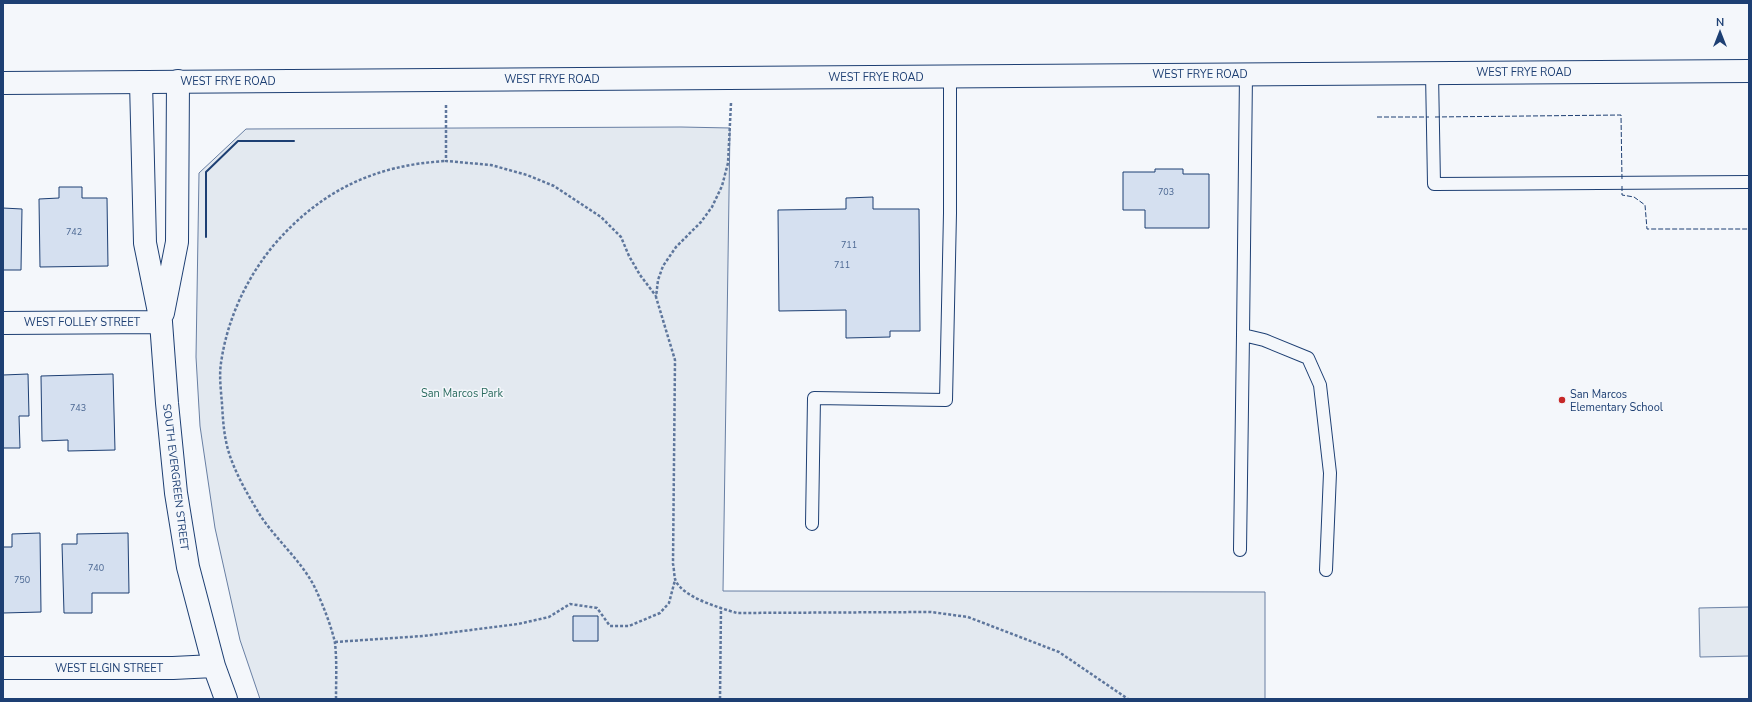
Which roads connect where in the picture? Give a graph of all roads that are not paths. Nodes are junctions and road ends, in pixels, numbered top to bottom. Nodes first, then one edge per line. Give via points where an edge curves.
1 (1749, 71) edge
2 (1432, 73) junction
3 (1246, 74) junction
4 (950, 76) junction
5 (178, 81) junction
6 (141, 82) junction
7 (3, 83) edge
8 (1749, 182) edge
9 (161, 322) junction
10 (3, 323) edge
11 (1243, 335) junction
12 (812, 524) dead end
13 (1240, 550) dead end
14 (1326, 570) dead end
15 (214, 666) junction
16 (3, 668) edge
17 (226, 699) edge

1 - 2 street, WEST FRYE ROAD
2 - 3 street, WEST FRYE ROAD
2 - 8 lane via 1434,184
3 - 4 street, WEST FRYE ROAD
3 - 11 lane
4 - 5 street, WEST FRYE ROAD
4 - 12 lane via 946,400 814,398
5 - 6 street, WEST FRYE ROAD
5 - 9 street, SOUTH EVERGREEN STREET via 177,242
6 - 7 street, WEST FRYE ROAD
6 - 9 street, SOUTH EVERGREEN STREET via 145,243
9 - 10 street, WEST FOLLEY STREET
9 - 15 street, SOUTH EVERGREEN STREET via 176,493 188,567
11 - 13 lane
11 - 14 lane via 1264,340 1308,358 1320,385 1330,473
15 - 16 street, WEST ELGIN STREET
15 - 17 street, SOUTH EVERGREEN STREET

